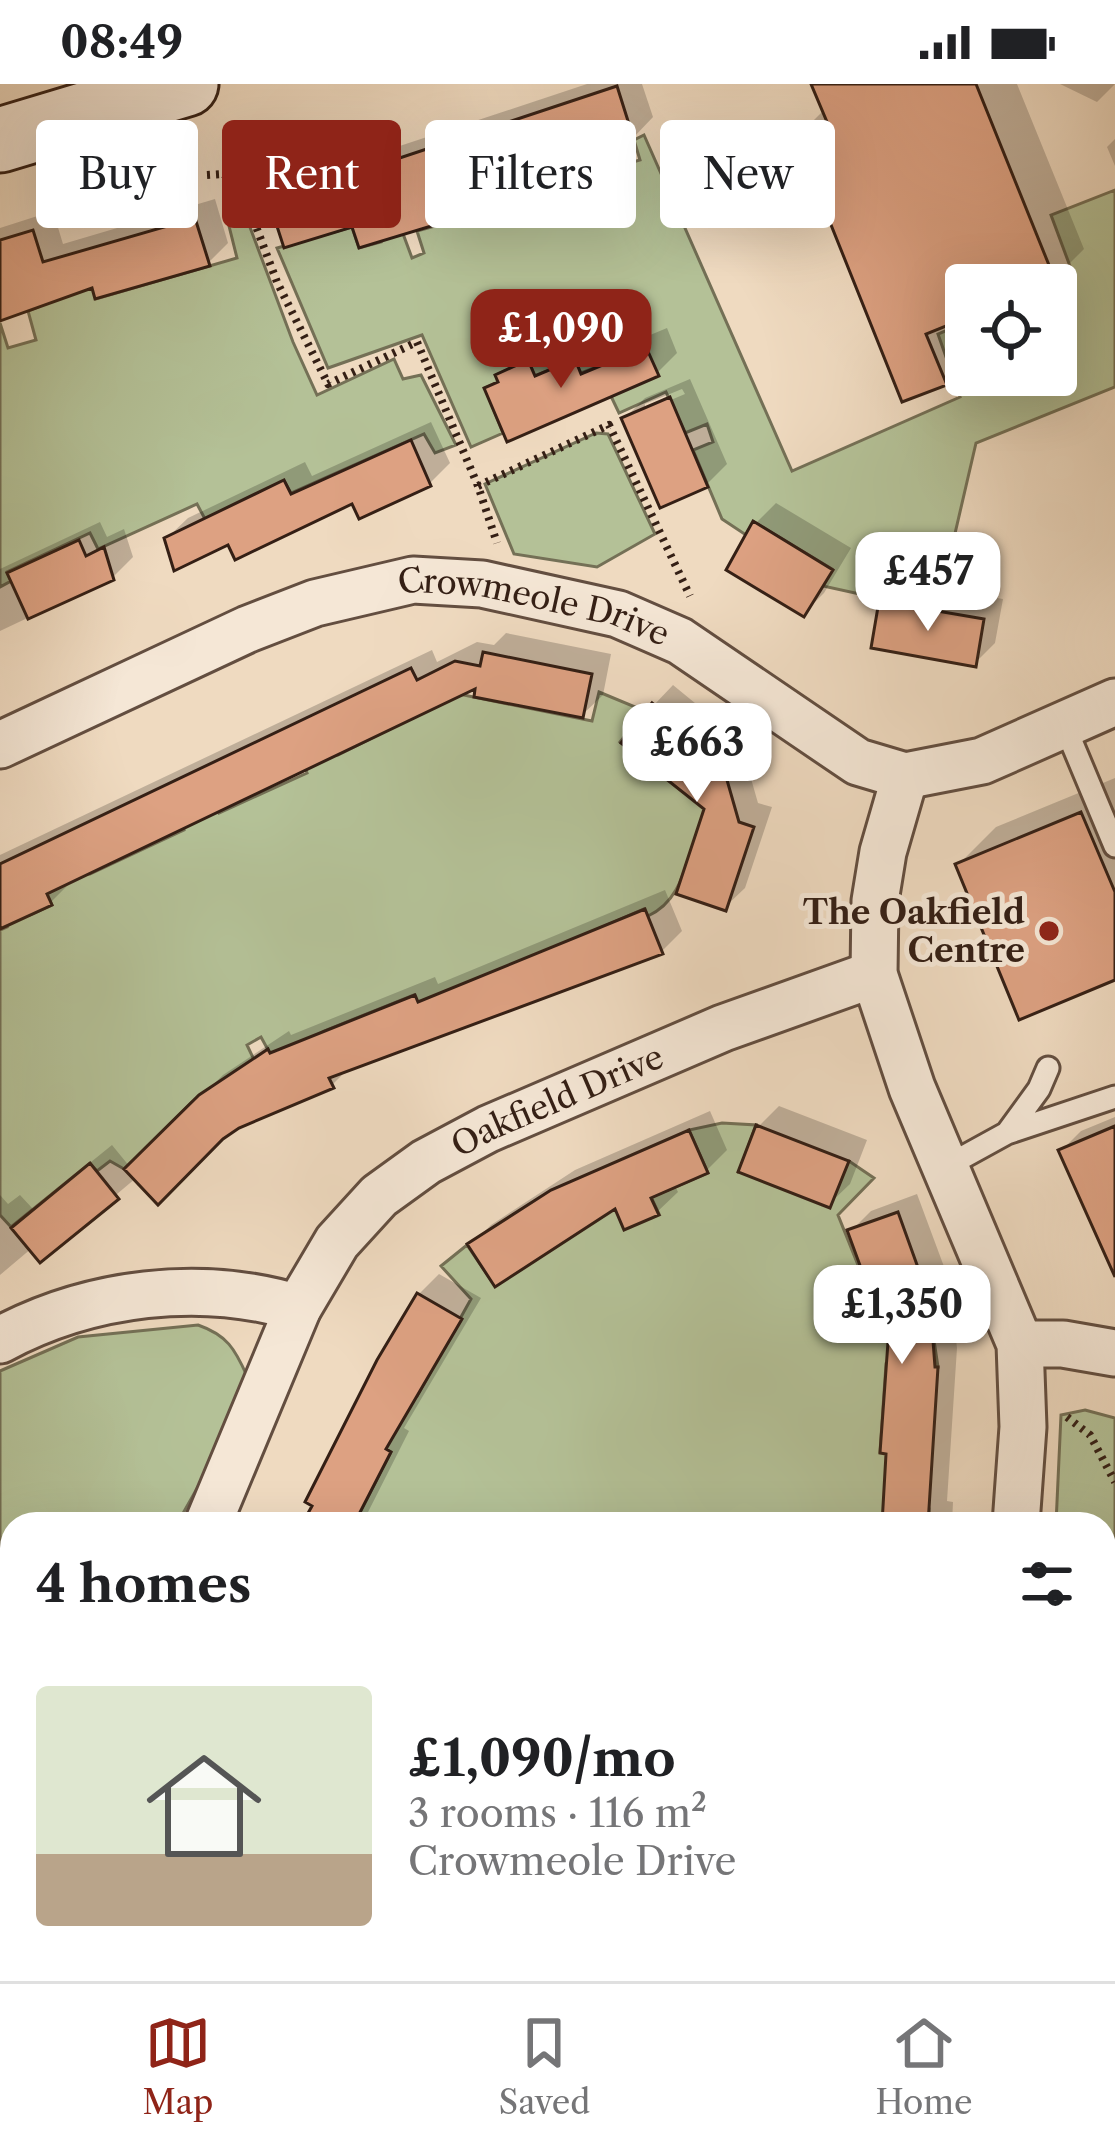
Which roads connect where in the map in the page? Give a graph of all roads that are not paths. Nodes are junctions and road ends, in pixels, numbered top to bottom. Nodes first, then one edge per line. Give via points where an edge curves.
1 (186, 84) edge
2 (0, 140) edge
3 (1115, 702) edge
4 (1064, 724) junction
5 (0, 745) edge
6 (905, 776) junction
7 (1115, 845) edge
8 (874, 974) junction
9 (1048, 1068) dead end
10 (1115, 1097) edge
11 (1007, 1133) junction
12 (946, 1166) junction
13 (298, 1308) junction
14 (0, 1340) edge
15 (1115, 1353) edge
16 (1020, 1363) junction
17 (213, 1512) edge
18 (1016, 1512) edge

1 - 2 main road
3 - 4 street
4 - 6 street via 982,760
4 - 7 lane
5 - 6 street, Crowmeole Drive via 248,629 413,580 594,606 680,641 857,762
6 - 8 street via 875,901
8 - 12 street
8 - 13 street, Oakfield Drive via 723,1028 426,1162 337,1241
9 - 11 lane
10 - 11 lane
11 - 12 lane
12 - 16 street
13 - 14 street via 243,1294 160,1293 81,1307
13 - 17 street, Oakfield Drive
15 - 16 street via 1063,1344
16 - 18 street

